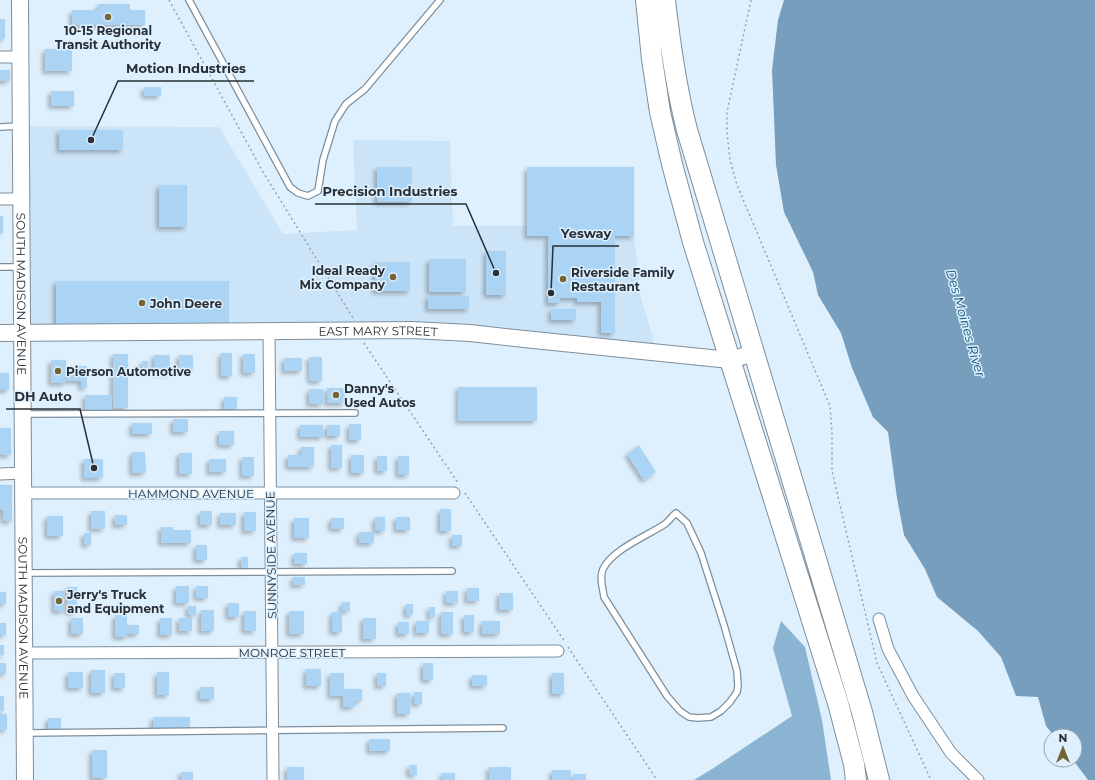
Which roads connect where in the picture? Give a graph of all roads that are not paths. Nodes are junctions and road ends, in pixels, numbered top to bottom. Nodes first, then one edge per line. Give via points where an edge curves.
1 (20, 0) edge
2 (189, 0) edge
3 (440, 0) edge
4 (646, 0) edge
5 (665, 0) edge
6 (0, 57) edge
7 (20, 57) junction
8 (0, 126) edge
9 (20, 126) junction
10 (0, 199) edge
11 (21, 199) junction
12 (0, 267) edge
13 (22, 267) junction
14 (269, 331) junction
15 (0, 333) edge
16 (22, 333) junction
17 (754, 353) junction
18 (730, 360) junction
19 (270, 413) junction
20 (355, 413) dead end
21 (23, 414) junction
22 (24, 473) junction
23 (0, 474) edge
24 (24, 493) junction
25 (270, 493) junction
26 (454, 493) dead end
27 (688, 523) joint
28 (452, 571) dead end
29 (271, 572) junction
30 (24, 573) junction
31 (879, 619) dead end
32 (558, 651) dead end
33 (272, 652) junction
34 (25, 653) junction
35 (503, 728) dead end
36 (272, 730) junction
37 (25, 732) junction
38 (25, 780) edge
39 (273, 780) edge
40 (856, 780) edge
41 (879, 780) edge
42 (978, 780) edge

1 - 7 main road, SOUTH MADISON AVENUE
2 - 3 lane via 290,187 308,196 318,191 323,160 335,121 346,104 365,89
4 - 18 highway via 659,104 672,164
5 - 17 highway via 679,100
6 - 7 street
7 - 9 main road, SOUTH MADISON AVENUE
8 - 9 lane
9 - 11 main road, SOUTH MADISON AVENUE
10 - 11 street
11 - 13 main road, SOUTH MADISON AVENUE
12 - 13 lane
13 - 16 main road, SOUTH MADISON AVENUE
14 - 16 main road, EAST MARY STREET
14 - 18 main road, EAST MARY STREET via 470,332
14 - 19 street, SUNNYSIDE AVENUE
15 - 16 main road, EAST MARY STREET
16 - 21 main road, SOUTH MADISON AVENUE
17 - 18 main road, EAST MARY STREET
17 - 41 highway via 862,712
18 - 40 highway via 838,703
19 - 20 lane
19 - 21 lane
19 - 25 street, SUNNYSIDE AVENUE
21 - 22 main road, SOUTH MADISON AVENUE
22 - 23 street
22 - 24 main road, SOUTH MADISON AVENUE
24 - 25 street, HAMMOND AVENUE
24 - 30 main road, SOUTH MADISON AVENUE
25 - 26 street, HAMMOND AVENUE
25 - 29 street, SUNNYSIDE AVENUE
27 - 27 lane via 676,512 666,523 610,559 603,570 601,580 604,597 667,696 680,712 689,717 711,717 721,711 737,692 737,671 701,553
28 - 29 lane
29 - 30 lane
29 - 33 street, SUNNYSIDE AVENUE
30 - 34 main road, SOUTH MADISON AVENUE
31 - 42 street via 888,649 913,696 951,753
32 - 33 street, MONROE STREET
33 - 34 street, MONROE STREET
33 - 36 street, SUNNYSIDE AVENUE
34 - 37 main road, SOUTH MADISON AVENUE
35 - 36 lane
36 - 37 lane
36 - 39 street, SUNNYSIDE AVENUE
37 - 38 main road, SOUTH MADISON AVENUE

